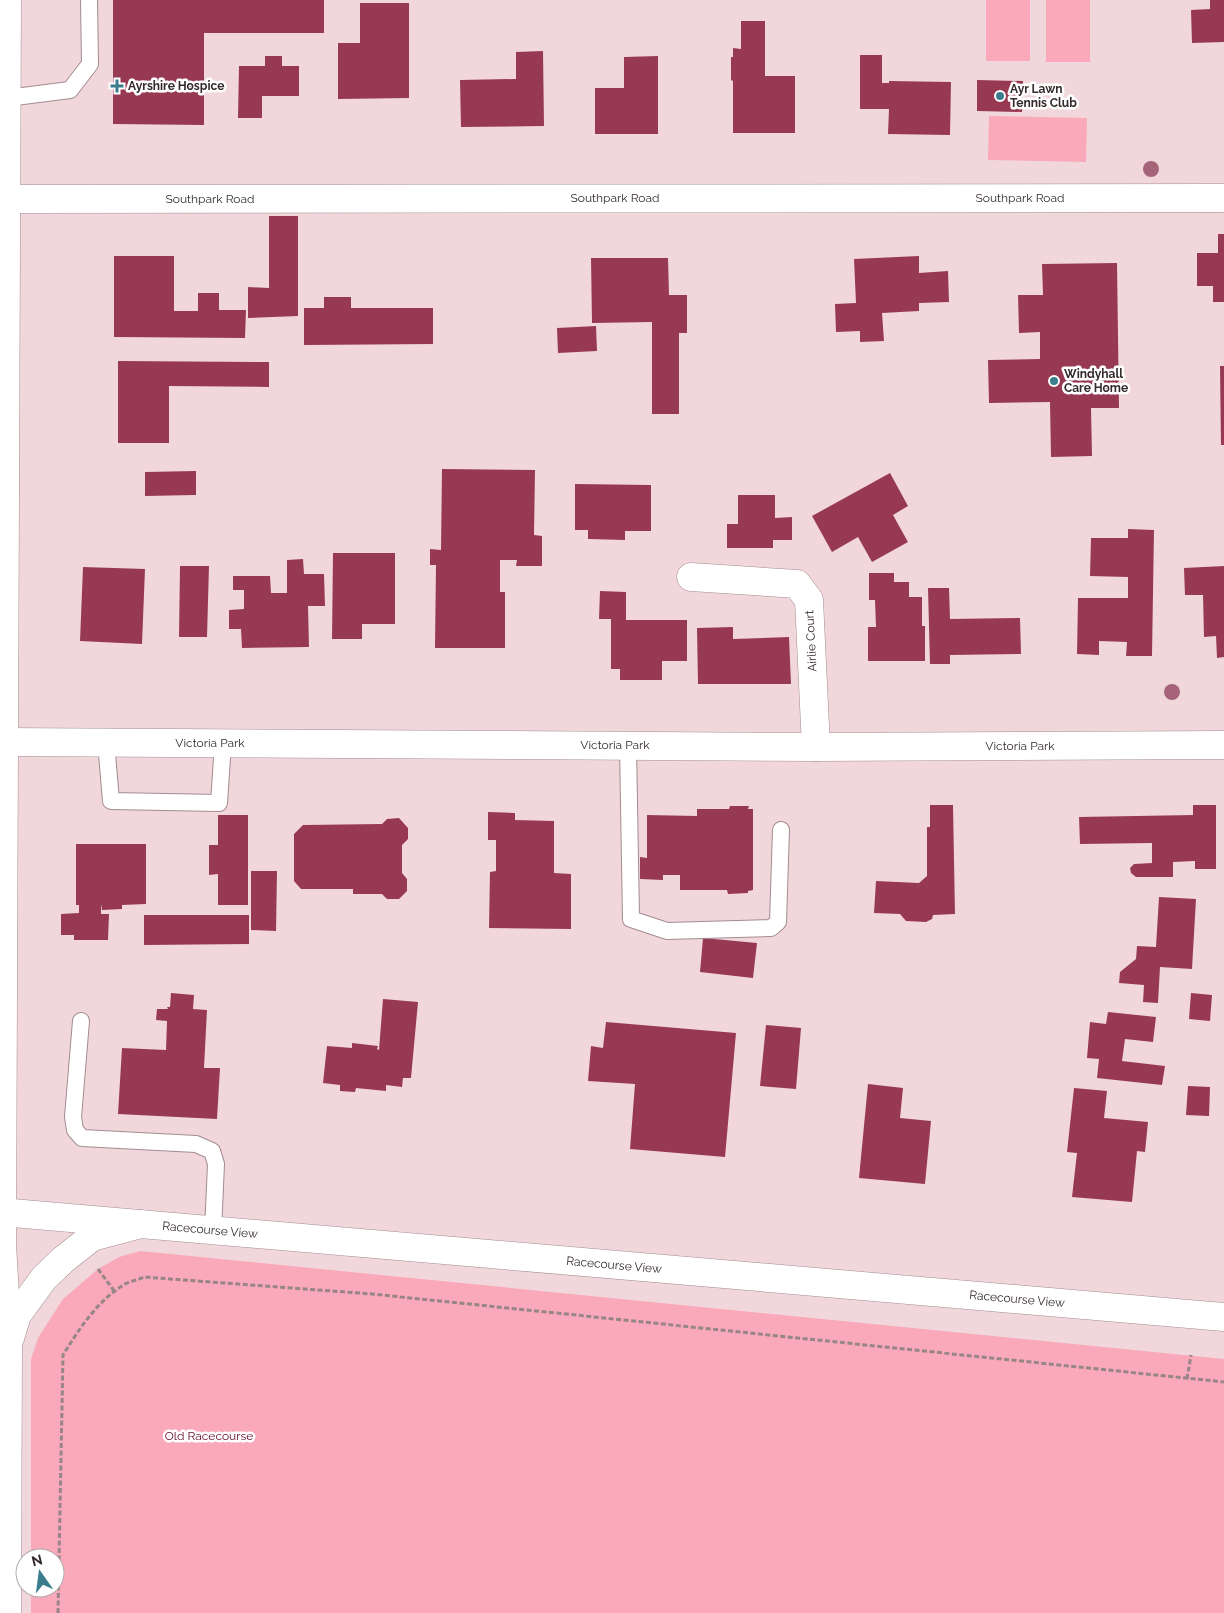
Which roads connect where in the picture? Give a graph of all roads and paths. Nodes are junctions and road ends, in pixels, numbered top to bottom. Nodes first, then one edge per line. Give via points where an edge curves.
1 (7, 0) edge
2 (89, 0) edge
3 (7, 98) junction
4 (5, 192) edge
5 (1224, 198) edge
6 (3, 412) edge
7 (3, 460) edge
8 (691, 577) dead end
9 (3, 585) edge
10 (3, 637) edge
11 (5, 742) junction
12 (106, 742) junction
13 (223, 743) junction
14 (628, 745) junction
15 (1224, 745) edge
16 (816, 747) junction
17 (781, 830) dead end
18 (81, 1022) dead end
19 (2, 1213) edge
20 (141, 1224) junction
21 (213, 1231) junction
22 (98, 1270) dead end
23 (115, 1292) junction
24 (1224, 1315) edge
25 (8, 1344) junction
26 (1191, 1356) dead end
27 (1187, 1379) junction
28 (1224, 1382) edge
29 (4, 1517) edge
30 (7, 1613) edge
31 (58, 1613) edge

1 - 3 street
2 - 3 lane via 90,64 70,90
3 - 4 street
4 - 5 street, Southpark Road
4 - 6 street
6 - 7 street
7 - 9 street
8 - 16 street, Airlie Court via 797,584 809,600
9 - 10 street
10 - 11 street
11 - 12 street, Victoria Park
11 - 19 street
12 - 13 street, Victoria Park
12 - 13 lane via 111,801 219,802
13 - 14 street, Victoria Park
14 - 16 street, Victoria Park
14 - 17 lane via 631,919 667,931 771,928 778,922
15 - 16 street, Victoria Park
18 - 21 lane via 73,1117 75,1130 82,1138 196,1144 212,1150 216,1164
19 - 20 street, Racecourse View
19 - 25 street
20 - 21 street, Racecourse View
20 - 25 street via 92,1237 44,1278 17,1315
21 - 24 street, Racecourse View
22 - 23 path
23 - 27 path via 144,1277 372,1294
23 - 31 path via 79,1329 63,1355
25 - 29 street
26 - 27 path
27 - 28 path
29 - 30 street

